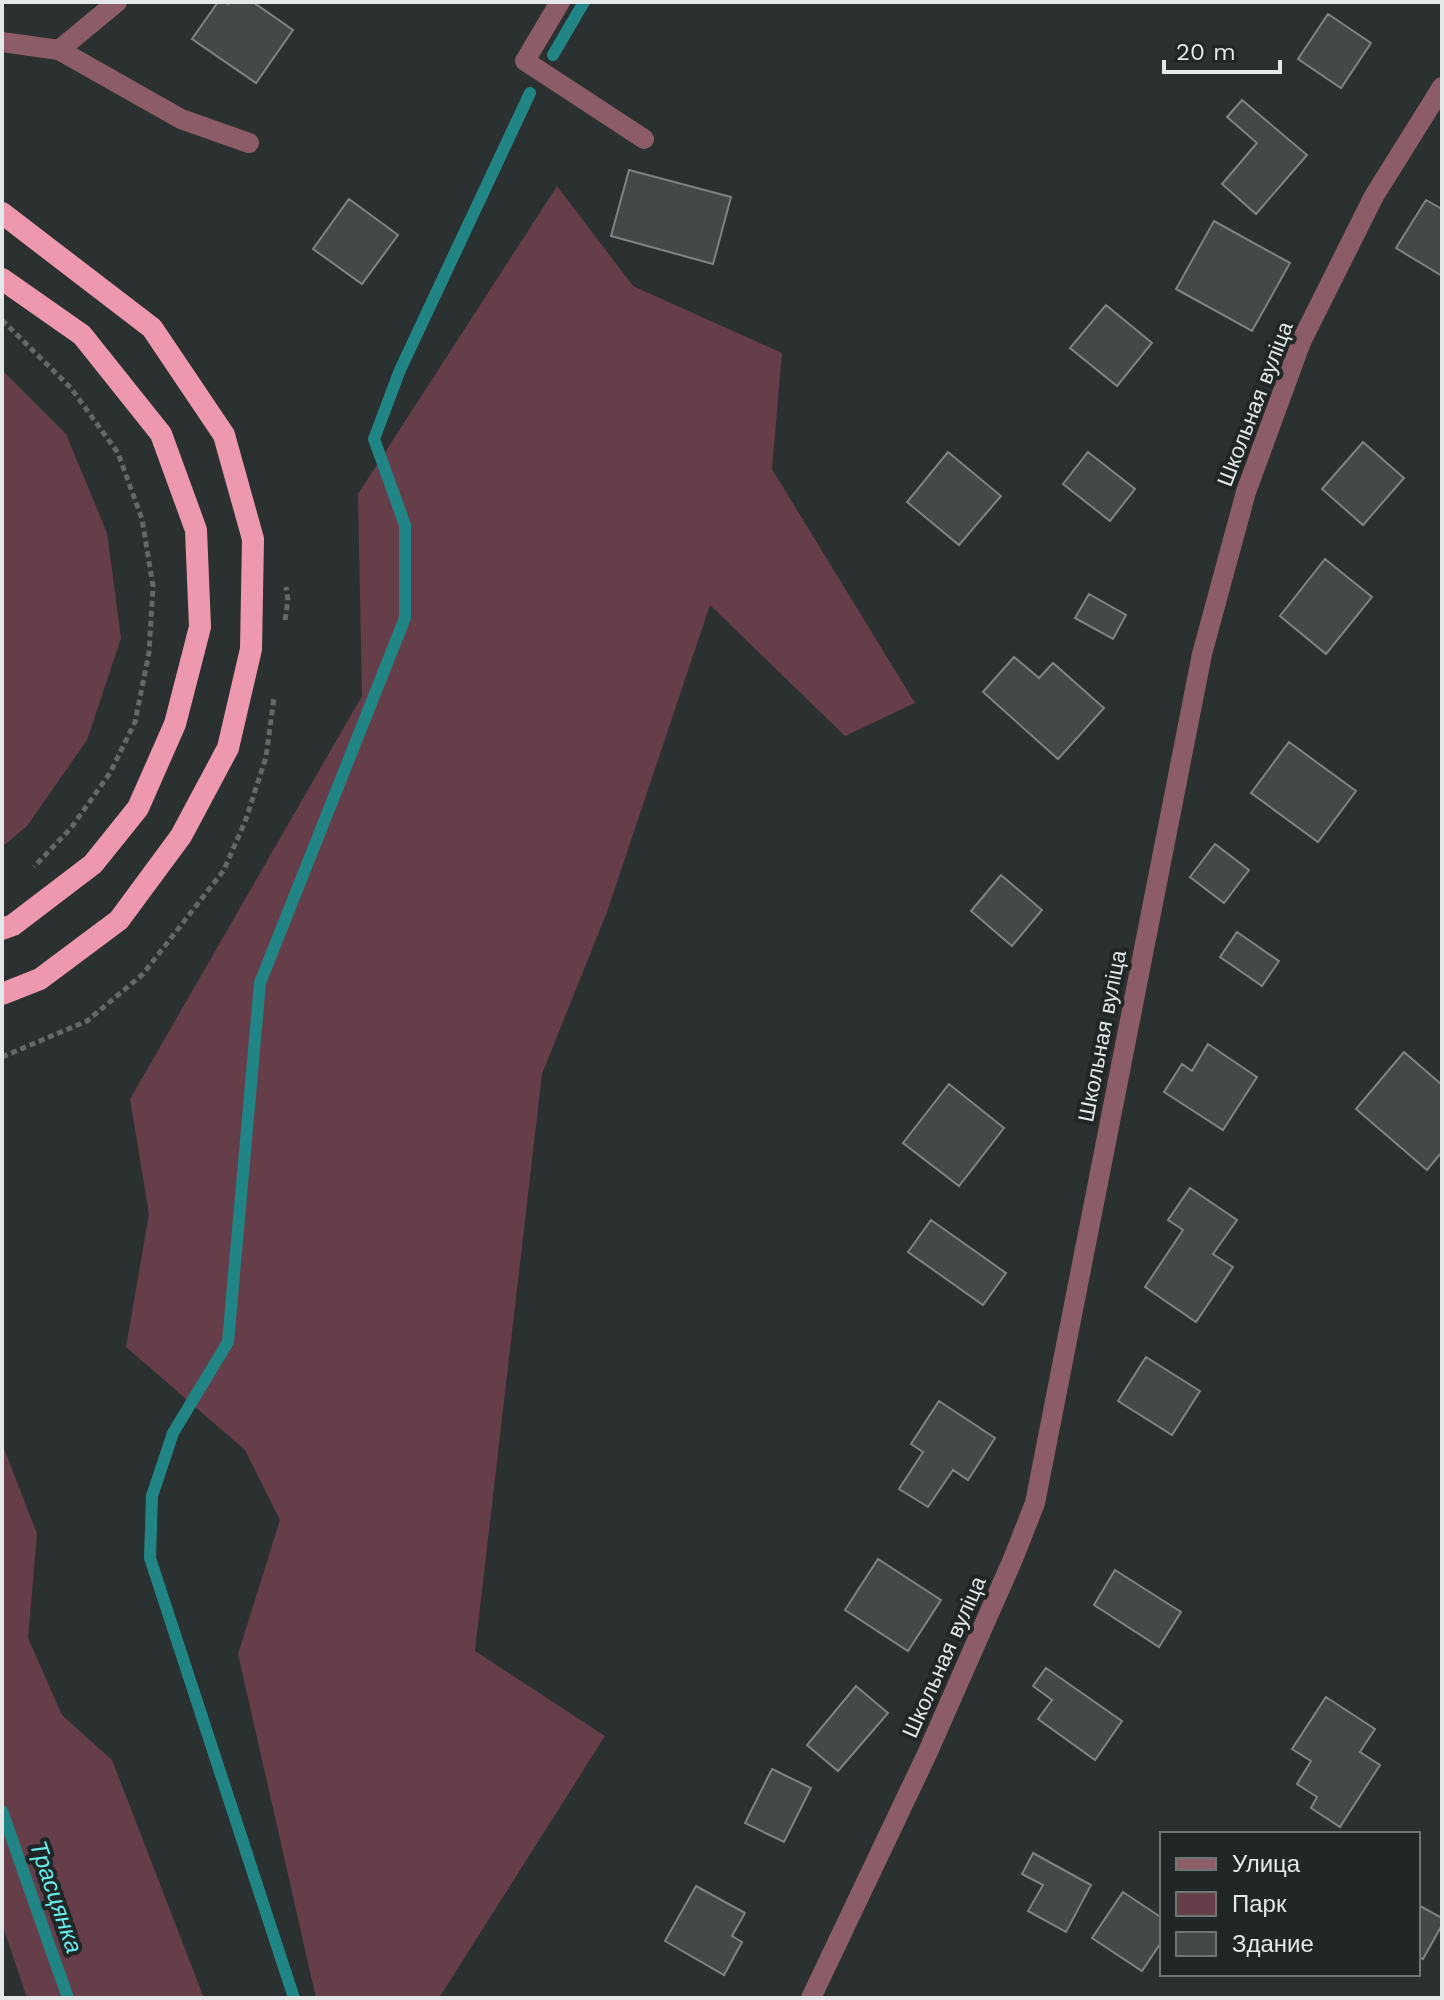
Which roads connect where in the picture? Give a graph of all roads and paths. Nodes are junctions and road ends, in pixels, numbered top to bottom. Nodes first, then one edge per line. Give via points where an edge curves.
1 (117, 2) edge
2 (560, 2) edge
3 (2, 42) edge
4 (59, 50) junction
5 (1442, 87) edge
6 (644, 139) dead end
7 (249, 143) dead end
8 (2, 213) edge
9 (2, 279) edge
10 (2, 320) edge
11 (33, 868) dead end
12 (2, 929) edge
13 (2, 994) edge
14 (811, 1998) edge

1 - 4 street
2 - 6 street via 525,61
3 - 4 street
4 - 7 street via 181,119
5 - 14 street, Школьная вуліца via 1374,196 1301,342 1246,492 1202,654 1035,1503 927,1754
8 - 13 highway via 152,328 224,435 253,539 251,649 228,748 181,836 119,920 40,979
9 - 12 highway via 82,335 161,434 196,530 200,627 175,724 138,808 93,864
10 - 11 path via 71,388 118,453 142,519 153,586 149,653 135,722 110,773 71,828

